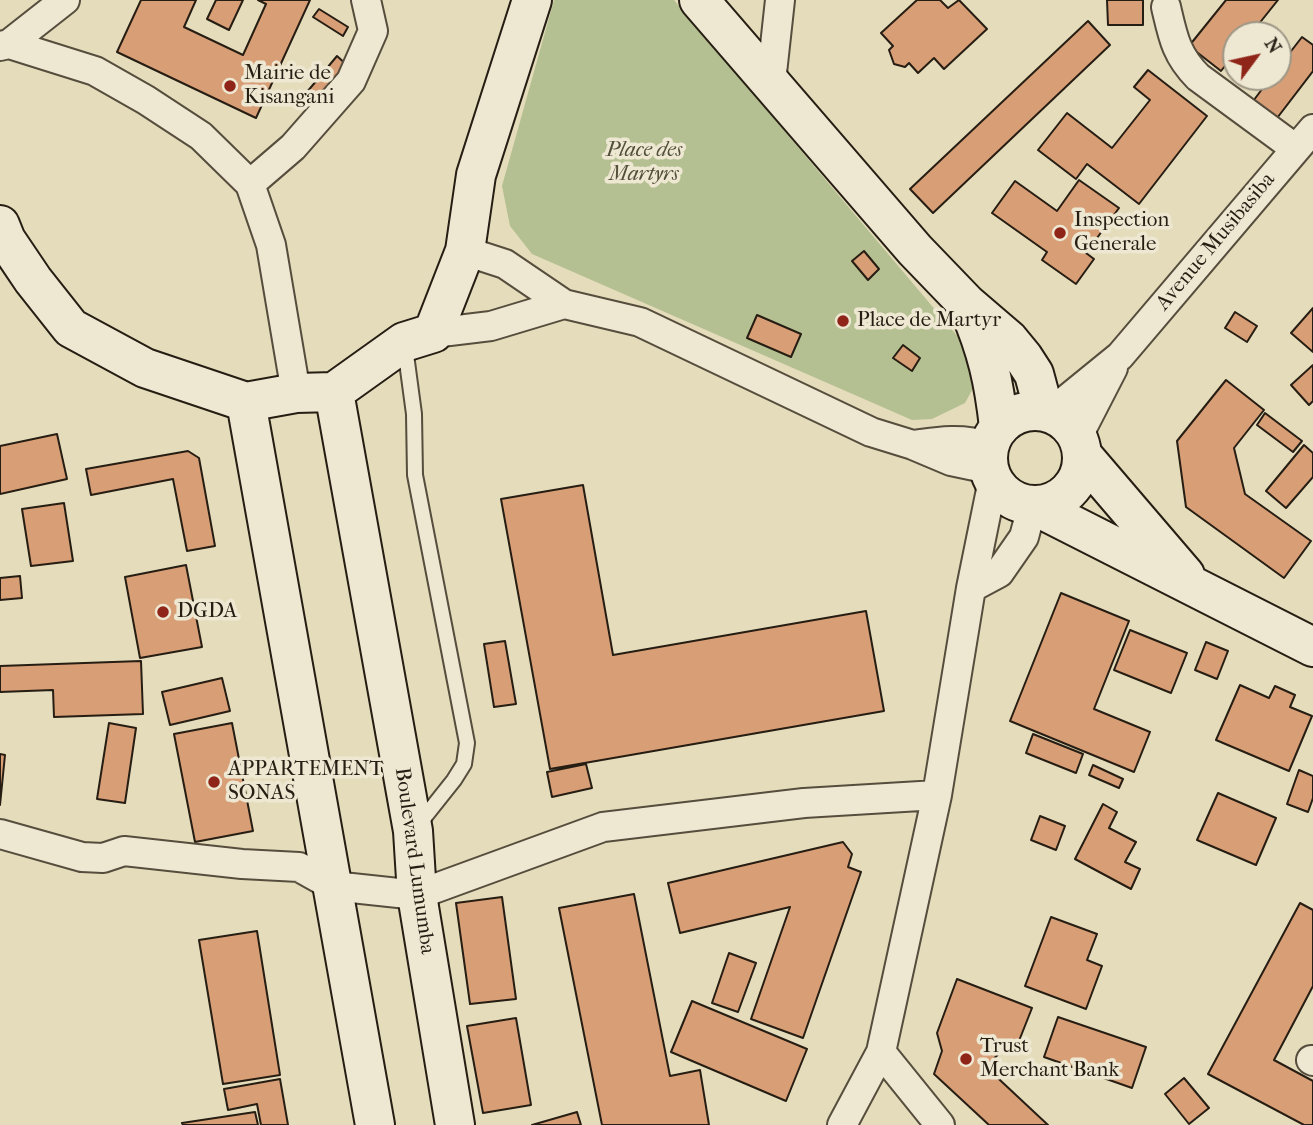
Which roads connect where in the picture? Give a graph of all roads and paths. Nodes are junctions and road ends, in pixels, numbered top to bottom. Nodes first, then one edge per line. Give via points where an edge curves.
1 (65, 0) edge
2 (366, 0) edge
3 (531, 0) edge
4 (699, 0) edge
5 (780, 0) edge
6 (1166, 7) dead end
7 (4, 45) edge
8 (771, 82) junction
9 (1304, 139) edge
10 (250, 184) junction
11 (0, 225) edge
12 (466, 251) junction
13 (564, 304) junction
14 (967, 304) junction
15 (419, 338) junction
16 (334, 392) junction
17 (296, 393) junction
18 (246, 402) junction
19 (1064, 429) junction
20 (992, 455) junction
21 (1035, 507) junction
22 (971, 588) junction
23 (1198, 589) junction
24 (1313, 647) edge
25 (937, 795) junction
26 (413, 831) junction
27 (0, 834) edge
28 (333, 886) junction
29 (417, 895) junction
30 (881, 1052) junction
31 (375, 1125) edge
32 (455, 1125) edge
33 (842, 1125) edge
34 (940, 1125) edge

1 - 7 street
2 - 10 street via 373,30 351,81 293,147
3 - 12 street via 476,175
4 - 8 street
5 - 8 street
6 - 9 street via 1175,47 1198,77
7 - 10 street via 94,71 201,136
8 - 14 street
9 - 19 street, Avenue Musibasiba via 1119,356
10 - 17 street via 271,245
11 - 18 street via 33,280 71,328 145,368
12 - 13 street via 505,264
12 - 15 street
13 - 15 street via 491,326
13 - 20 street via 640,322 871,432 913,445 970,441
14 - 19 street via 1023,357
14 - 20 street via 995,383
15 - 16 street
15 - 26 lane via 415,475 467,743 464,764
16 - 17 street
16 - 26 street, Boulevard Lumumba
17 - 18 street
18 - 28 street
19 - 20 street via 1028,411 1012,416
19 - 21 street via 1078,481 1061,500
19 - 23 street
20 - 21 street via 1003,493
20 - 22 street
21 - 22 street via 1024,537 999,573
21 - 23 street
22 - 25 street
23 - 24 street
25 - 29 street via 804,803 603,827
25 - 30 street
26 - 29 street, Boulevard Lumumba
27 - 28 street via 82,857 103,858 124,850 299,867
28 - 29 street
28 - 31 street
29 - 32 street, Boulevard Lumumba
30 - 33 street
30 - 34 street

